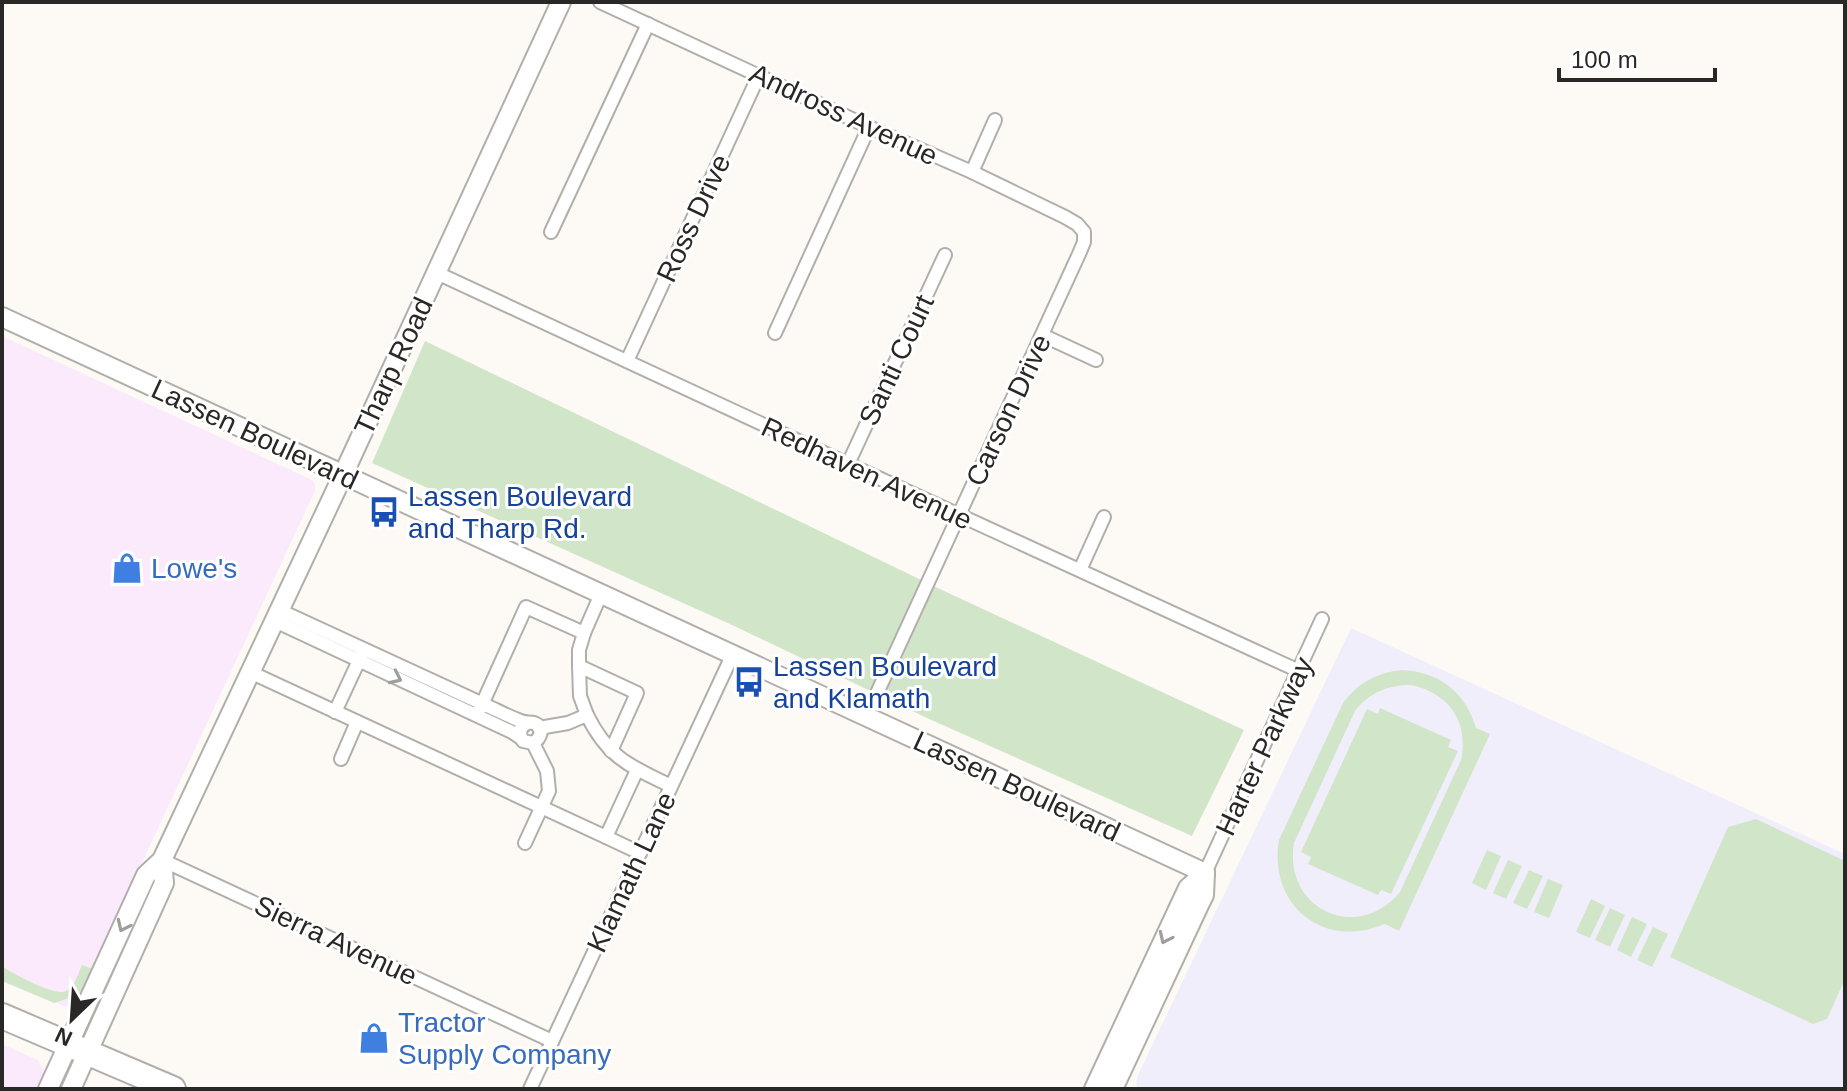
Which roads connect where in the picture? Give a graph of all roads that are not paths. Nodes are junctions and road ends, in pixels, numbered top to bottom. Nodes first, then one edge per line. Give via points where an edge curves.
1 (561, 2) edge
2 (600, 2) edge
3 (648, 24) junction
4 (759, 75) junction
5 (995, 120) dead end
6 (869, 127) junction
7 (972, 172) junction
8 (551, 232) dead end
9 (1084, 232) joint
10 (945, 255) dead end
11 (437, 273) junction
12 (2, 317) edge
13 (775, 333) dead end
14 (1042, 335) junction
15 (1096, 360) dead end
16 (627, 361) junction
17 (848, 464) junction
18 (343, 475) junction
19 (960, 515) junction
20 (1104, 517) dead end
21 (1080, 570) junction
22 (601, 594) junction
23 (277, 615) junction
24 (1322, 619) dead end
25 (584, 633) junction
26 (361, 655) junction
27 (732, 656) junction
28 (579, 666) junction
29 (1299, 671) junction
30 (250, 672) junction
31 (480, 710) junction
32 (335, 712) junction
33 (587, 715) junction
34 (866, 717) junction
35 (357, 722) junction
36 (533, 725) junction
37 (527, 741) junction
38 (611, 751) junction
39 (341, 759) dead end
40 (637, 770) junction
41 (671, 786) junction
42 (541, 807) junction
43 (606, 837) junction
44 (525, 843) dead end
45 (640, 853) junction
46 (162, 860) junction
47 (1205, 873) junction
48 (2, 1016) edge
49 (552, 1041) junction
50 (78, 1049) junction
51 (1103, 1087) edge
52 (48, 1089) edge
53 (71, 1089) edge
54 (173, 1089) edge
55 (530, 1089) edge

1 - 11 street, Tharp Road
2 - 3 street, Andross Avenue
3 - 4 street, Andross Avenue
3 - 8 street
4 - 6 street, Andross Avenue
4 - 16 street, Ross Drive
5 - 7 street
6 - 7 street, Andross Avenue
6 - 13 street
7 - 9 street, Andross Avenue via 1065,217
9 - 14 street, Carson Drive
10 - 17 street, Santi Court
11 - 16 street, Redhaven Avenue
11 - 18 street, Tharp Road
12 - 18 street, Lassen Boulevard
14 - 15 street
14 - 19 street, Carson Drive
16 - 17 street, Redhaven Avenue
17 - 19 street, Redhaven Avenue
18 - 22 street, Lassen Boulevard
18 - 23 street, Tharp Road
19 - 21 street, Redhaven Avenue
19 - 34 street, Carson Drive
20 - 21 street
21 - 29 street, Redhaven Avenue
22 - 25 street
22 - 27 street, Lassen Boulevard
23 - 26 street
23 - 30 street, Tharp Road
24 - 29 street, Harter Parkway
25 - 28 street
25 - 31 street via 526,607
26 - 31 street
26 - 32 street
27 - 34 street, Lassen Boulevard
27 - 41 street, Klamath Lane
28 - 33 street
28 - 38 street via 637,693
29 - 47 street, Harter Parkway
30 - 32 street
30 - 46 street, Tharp Road
31 - 36 street
31 - 37 street
32 - 35 street
33 - 36 street via 568,723
33 - 38 street
34 - 47 street, Lassen Boulevard
35 - 39 street
35 - 42 street
36 - 37 street via 520,731
36 - 37 street via 540,737
37 - 42 street via 549,780
38 - 40 street
40 - 41 street
40 - 43 street
41 - 45 street, Klamath Lane
42 - 43 street
42 - 44 street
43 - 45 street
45 - 49 street, Klamath Lane
46 - 49 street, Sierra Avenue
46 - 50 street, Tharp Road via 164,883
47 - 51 street, Harter Parkway via 1188,888
48 - 50 highway
49 - 55 street, Klamath Lane
50 - 52 street, Tharp Road
50 - 53 street, Tharp Road
50 - 54 highway

